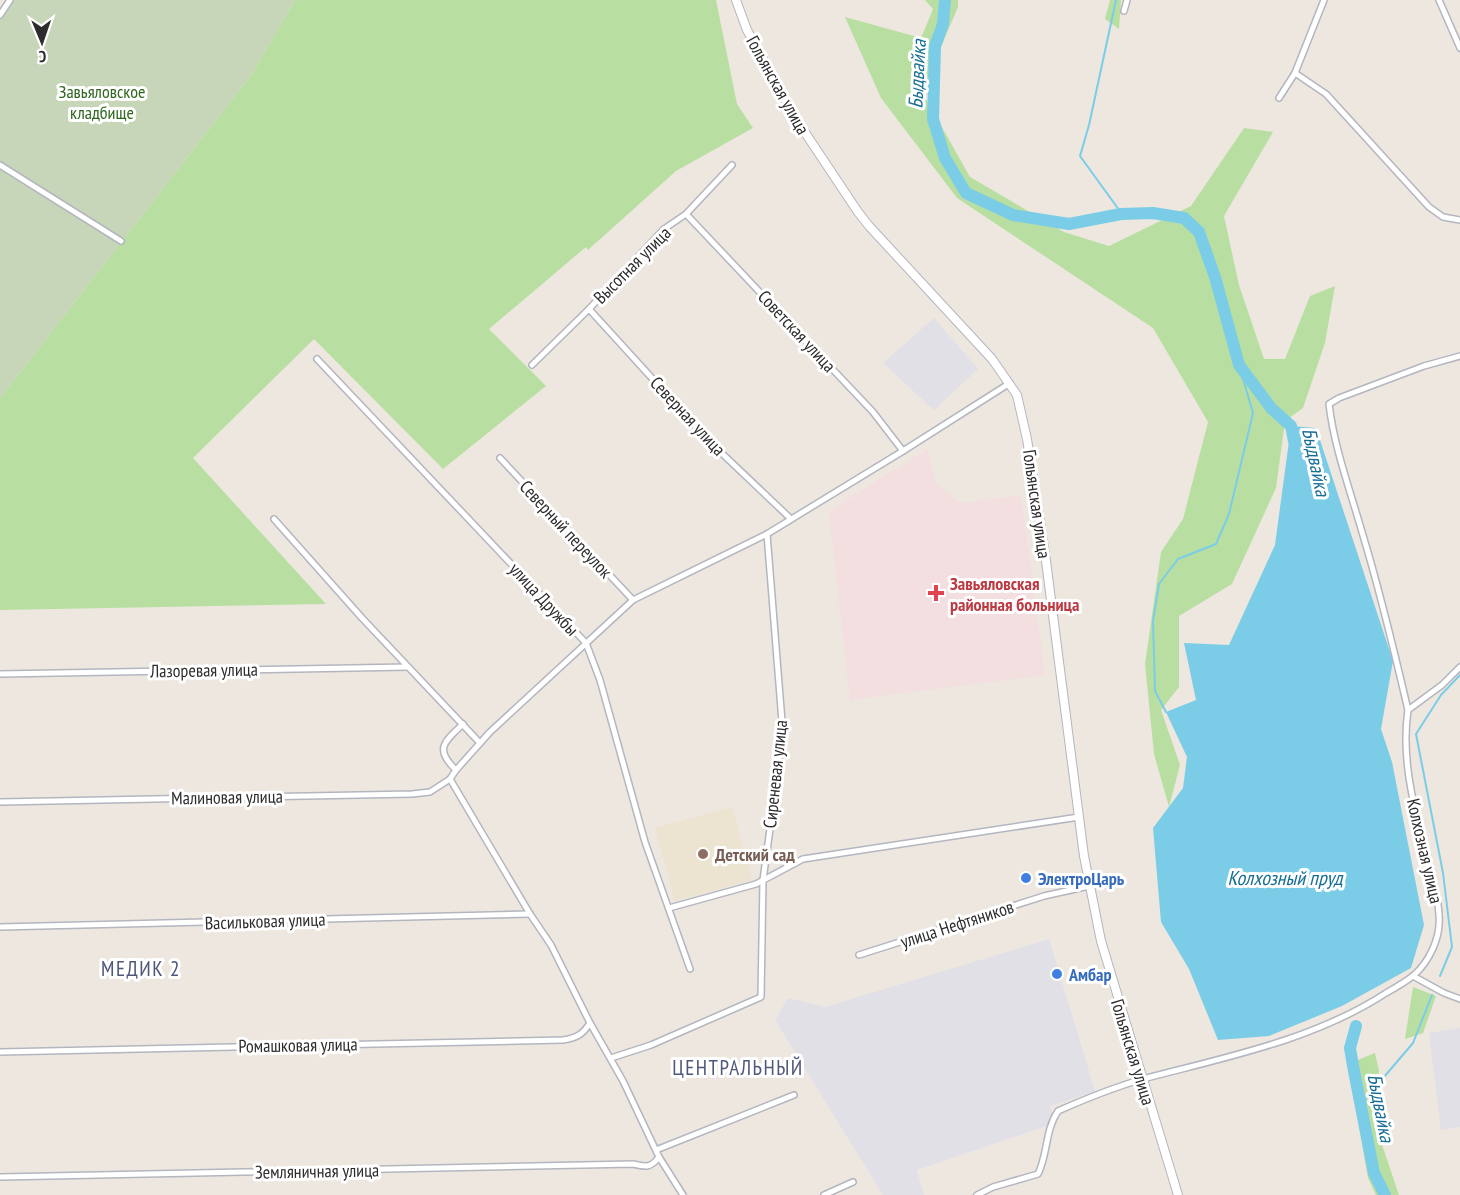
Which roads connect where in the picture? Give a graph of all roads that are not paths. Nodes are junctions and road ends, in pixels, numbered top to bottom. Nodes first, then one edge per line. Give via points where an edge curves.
1 (10, 0) edge
2 (736, 0) edge
3 (1127, 0) edge
4 (1324, 0) edge
5 (1438, 0) edge
6 (1124, 11) dead end
7 (0, 15) edge
8 (1460, 48) edge
9 (1295, 73) junction
10 (1280, 98) dead end
11 (0, 165) edge
12 (732, 165) dead end
13 (686, 214) junction
14 (1460, 220) edge
15 (121, 241) dead end
16 (589, 309) junction
17 (1460, 356) edge
18 (317, 359) dead end
19 (532, 365) dead end
20 (1010, 383) junction
21 (903, 451) junction
22 (500, 458) dead end
23 (274, 519) dead end
24 (791, 519) junction
25 (767, 534) junction
26 (633, 600) junction
27 (586, 643) junction
28 (408, 667) junction
29 (1460, 667) edge
30 (0, 674) edge
31 (1408, 710) junction
32 (463, 724) junction
33 (480, 742) junction
34 (456, 770) junction
35 (450, 779) junction
36 (0, 802) edge
37 (1079, 817) junction
38 (763, 880) junction
39 (1089, 886) junction
40 (669, 908) junction
41 (530, 914) junction
42 (0, 927) edge
43 (859, 955) dead end
44 (690, 969) dead end
45 (1413, 975) junction
46 (1460, 999) edge
47 (590, 1023) junction
48 (0, 1052) edge
49 (611, 1058) junction
50 (1142, 1079) junction
51 (794, 1095) dead end
52 (656, 1150) junction
53 (659, 1157) junction
54 (0, 1177) edge
55 (853, 1182) dead end
56 (683, 1195) edge
57 (824, 1195) edge
58 (976, 1195) edge
59 (1178, 1195) edge

1 - 7 street
2 - 20 main road, Гольянская улица via 747,30 798,122 858,212
3 - 6 street
4 - 9 street
5 - 8 street
9 - 10 street
9 - 14 street via 1326,94 1429,207 1443,217
11 - 15 street
12 - 13 street, Высотная улица
13 - 16 street, Высотная улица via 664,229
13 - 21 street, Советская улица via 873,412
16 - 19 street, Высотная улица
16 - 24 street, Северная улица via 711,443
17 - 31 street, Колхозная улица via 1329,404 1332,429
18 - 27 street, улица Дружбы
20 - 21 street
20 - 37 main road, Гольянская улица via 1021,406 1027,439
21 - 24 street
22 - 26 street, Северный переулок
23 - 28 street
24 - 25 street
25 - 26 street
25 - 38 street, Сиреневая улица via 783,734
26 - 27 street
27 - 33 street
27 - 40 street, улица Дружбы via 645,842
28 - 30 street, Лазоревая улица
28 - 32 street
29 - 31 street
31 - 45 street, Колхозная улица via 1405,732 1410,787 1440,916 1438,937 1427,960
32 - 33 street
32 - 34 street via 447,739 443,750 445,759
33 - 34 street
34 - 35 street
35 - 36 street, Малиновая улица via 421,794
35 - 41 street
37 - 38 street via 803,859
37 - 39 main road, Гольянская улица
38 - 40 street
38 - 49 street, Сиреневая улица via 761,997 651,1045
39 - 43 street, улица Нефтяников via 1044,896
39 - 50 main road, Гольянская улица via 1107,967
40 - 44 street, улица Дружбы
41 - 42 street, Васильковая улица
41 - 47 street via 551,945
45 - 46 street
45 - 50 street, Колхозная улица via 1328,1025
47 - 48 street, Ромашковая улица via 579,1035 563,1040
47 - 49 street
49 - 52 street
50 - 58 street, Колхозная улица via 1058,1111 1038,1174
50 - 59 main road, Гольянская улица
51 - 52 street
52 - 53 street
53 - 54 street, Земляничная улица via 647,1167 633,1164
53 - 56 street
55 - 57 street

